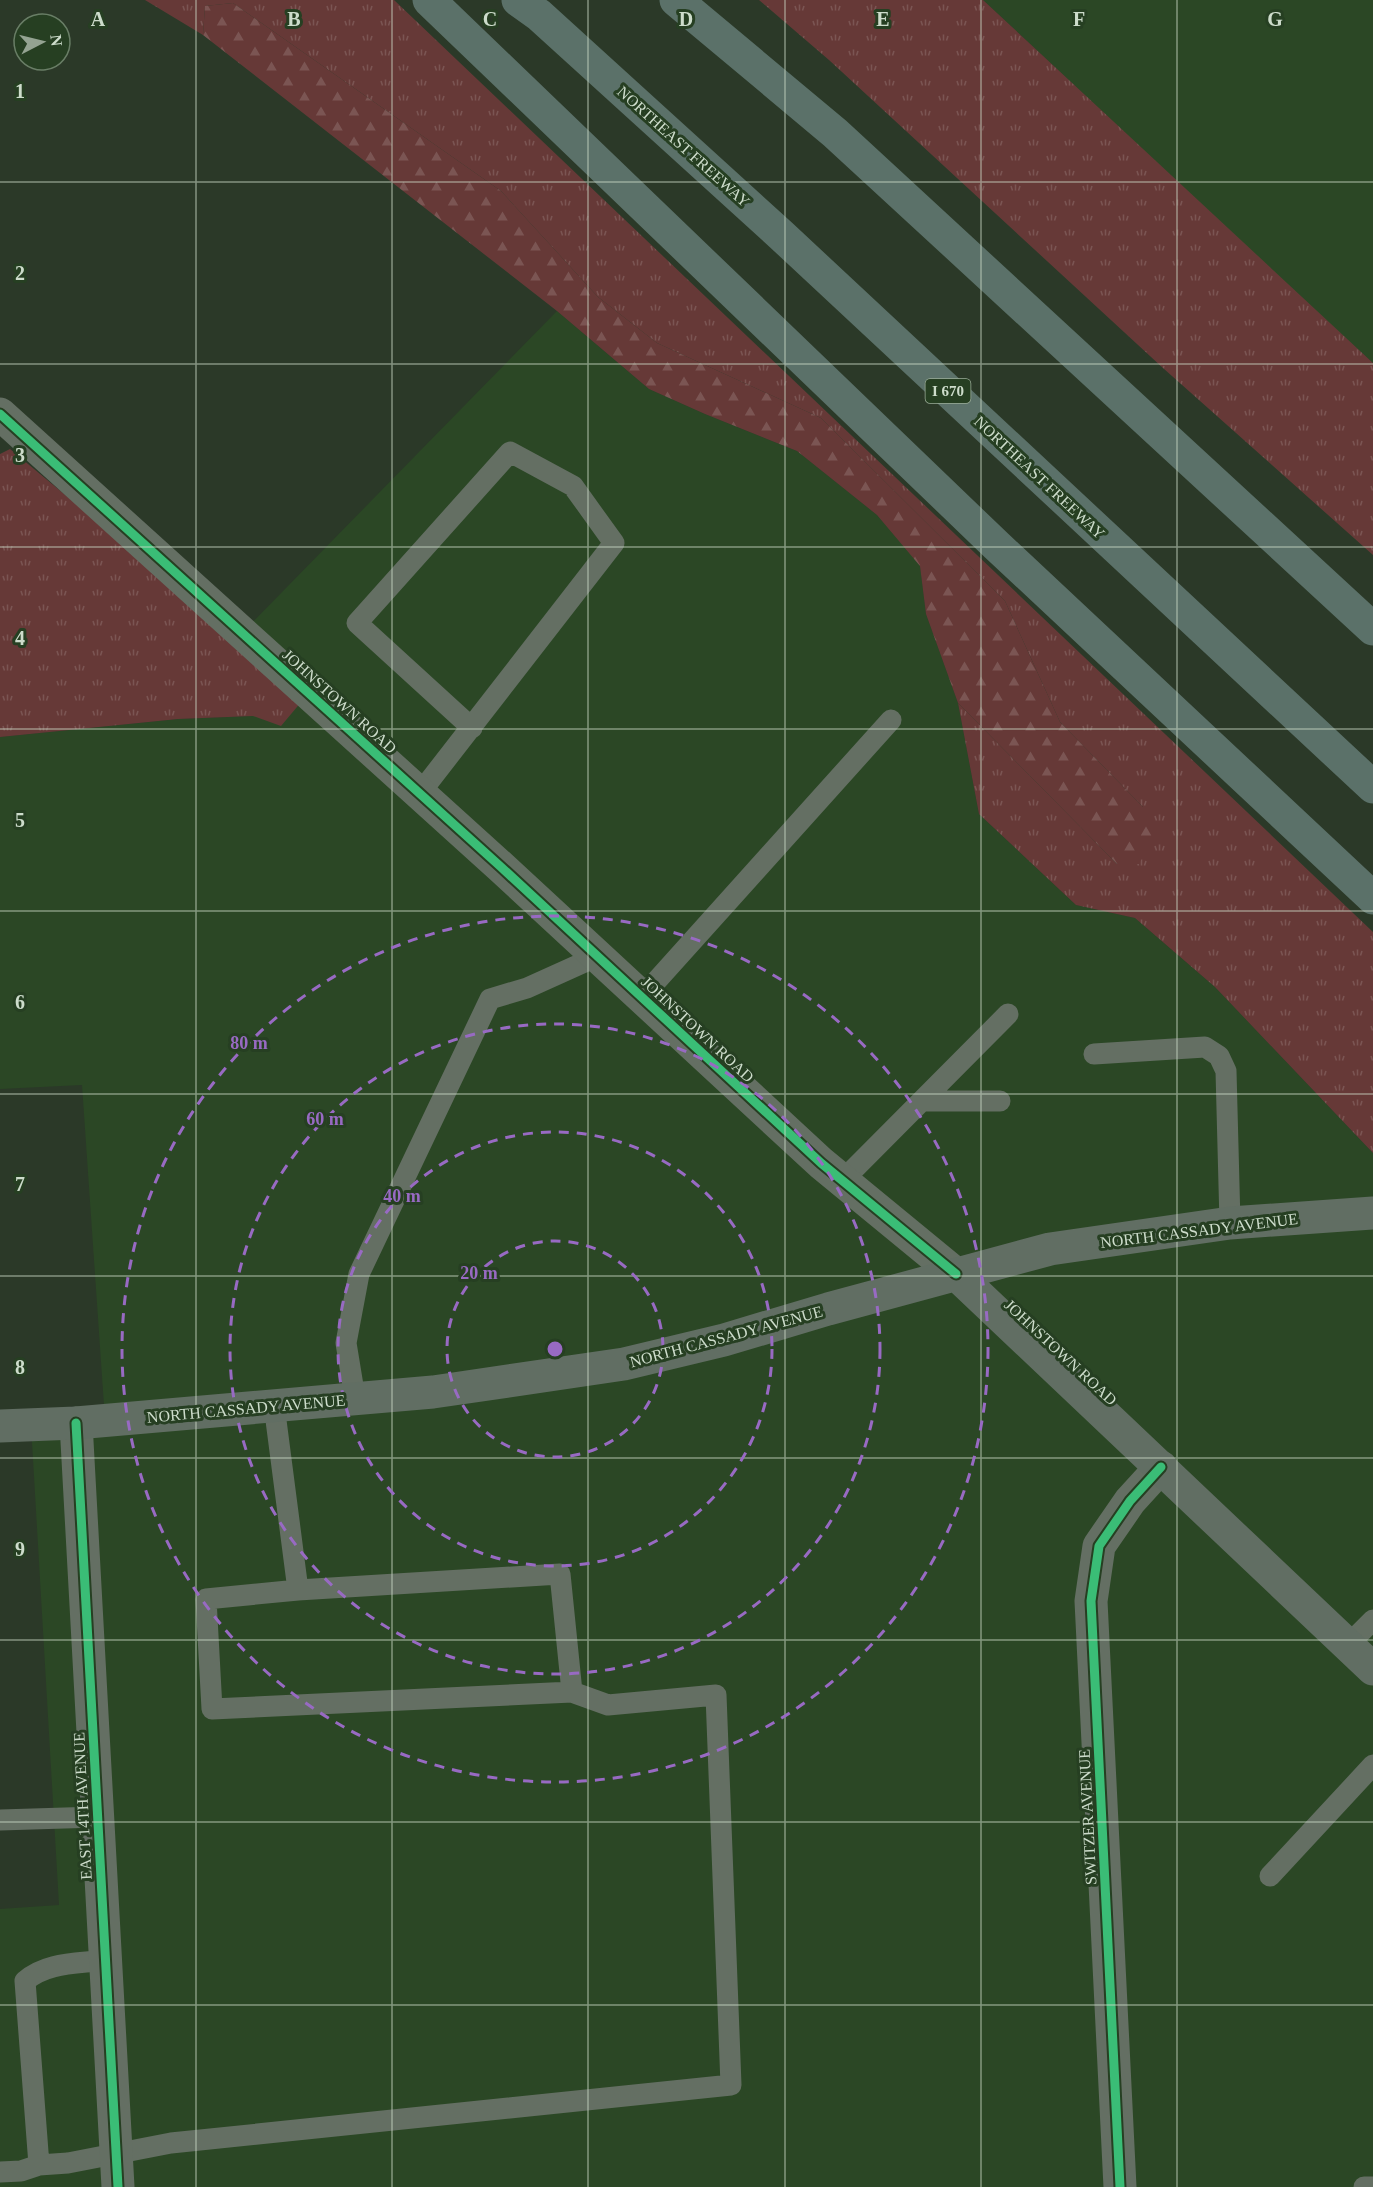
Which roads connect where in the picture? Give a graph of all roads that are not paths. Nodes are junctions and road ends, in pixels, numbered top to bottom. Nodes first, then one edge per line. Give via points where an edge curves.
1 (429, 0) edge
2 (518, 0) edge
3 (676, 0) edge
4 (7, 430) edge
5 (1373, 629) edge
6 (891, 720) dead end
7 (472, 728) junction
8 (1373, 787) edge
9 (420, 793) junction
10 (1373, 898) edge
11 (598, 956) junction
12 (642, 997) junction
13 (1008, 1014) dead end
14 (1094, 1054) dead end
15 (923, 1101) junction
16 (1000, 1101) dead end
17 (842, 1180) junction
18 (1373, 1213) edge
19 (1230, 1223) junction
20 (956, 1274) junction
21 (355, 1398) junction
22 (274, 1405) junction
23 (76, 1423) junction
24 (0, 1426) edge
25 (1161, 1467) junction
26 (298, 1590) junction
27 (1373, 1620) edge
28 (1348, 1645) junction
29 (1373, 1669) edge
30 (572, 1692) junction
31 (1373, 1765) edge
32 (97, 1816) junction
33 (0, 1820) edge
34 (1270, 1876) dead end
35 (105, 1960) junction
36 (117, 2154) junction
37 (39, 2165) junction
38 (0, 2172) edge
39 (118, 2187) edge
40 (1120, 2187) edge
41 (1364, 2187) edge
42 (1373, 2187) edge

1 - 10 highway via 987,537
2 - 8 highway, NORTHEAST FREEWAY / I 670 via 781,235
3 - 5 highway via 835,133
4 - 9 street, JOHNSTOWN ROAD
6 - 12 lane
7 - 7 lane via 614,543 573,486 510,452 357,623
7 - 9 lane
9 - 11 street, JOHNSTOWN ROAD
11 - 12 street, JOHNSTOWN ROAD
11 - 21 lane via 527,988 490,999 359,1274 346,1343
12 - 17 street, JOHNSTOWN ROAD
13 - 15 lane
14 - 19 lane via 1205,1047 1219,1056 1226,1071
15 - 16 lane
15 - 17 lane
17 - 20 street, JOHNSTOWN ROAD
18 - 19 main road, NORTH CASSADY AVENUE
19 - 20 main road, NORTH CASSADY AVENUE via 1050,1249
20 - 21 main road, NORTH CASSADY AVENUE via 724,1340 624,1364 433,1392
20 - 25 main road, JOHNSTOWN ROAD
21 - 22 main road, NORTH CASSADY AVENUE
22 - 23 main road, NORTH CASSADY AVENUE
22 - 26 lane
23 - 24 main road, NORTH CASSADY AVENUE
23 - 32 street, EAST 14TH AVENUE
25 - 28 main road, JOHNSTOWN ROAD
25 - 40 street, SWITZER AVENUE via 1130,1501 1099,1546 1091,1601
26 - 30 lane via 560,1574
26 - 30 lane via 206,1599 213,1709
27 - 28 lane
28 - 29 main road, JOHNSTOWN ROAD
30 - 36 lane via 608,1705 716,1695 731,2085 171,2143
31 - 34 lane
32 - 33 lane
32 - 35 street, EAST 14TH AVENUE
35 - 36 street, EAST 14TH AVENUE
35 - 37 lane via 49,1967 26,1981
36 - 37 lane
36 - 39 street, EAST 14TH AVENUE
37 - 38 lane
41 - 42 lane

